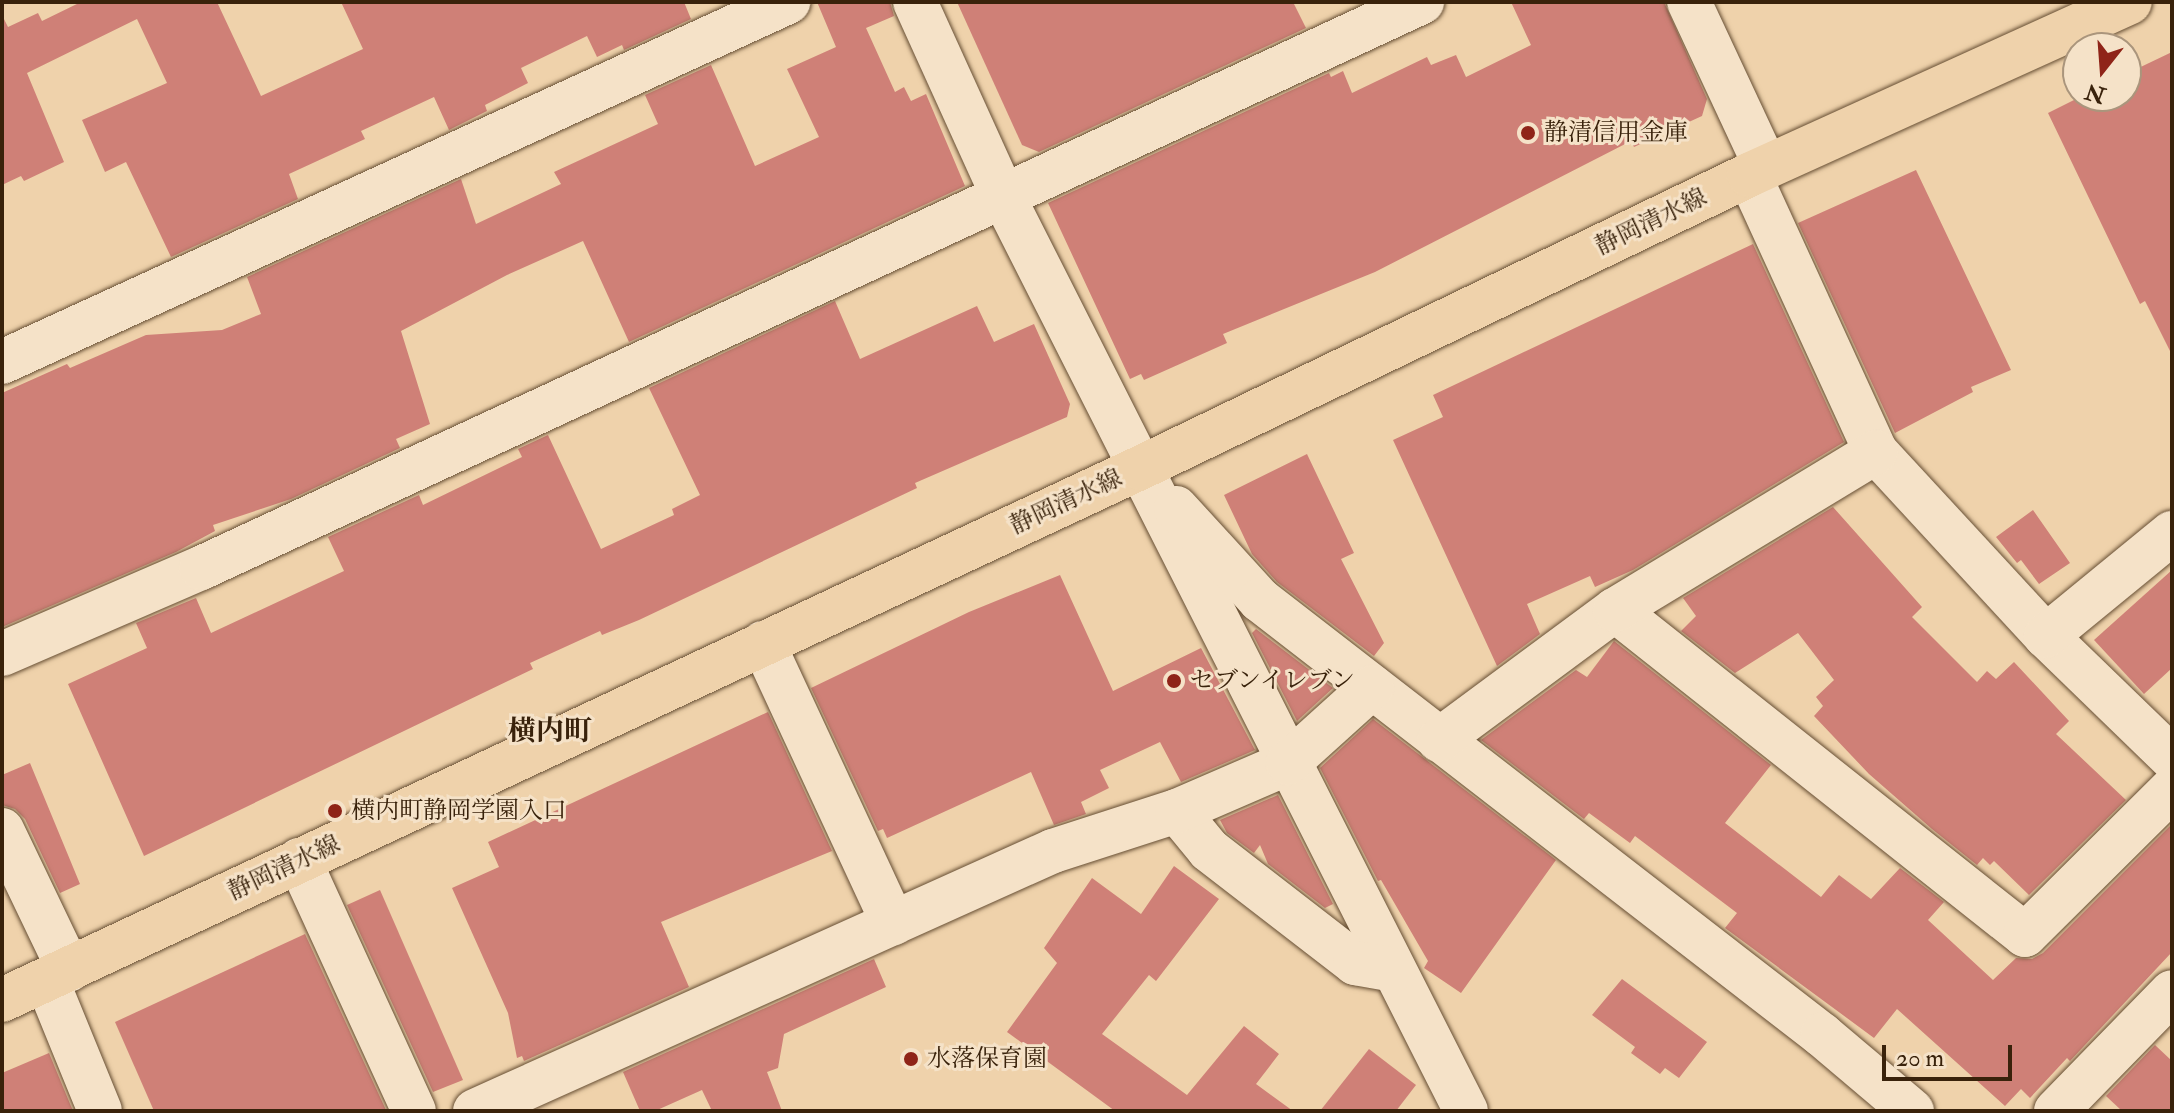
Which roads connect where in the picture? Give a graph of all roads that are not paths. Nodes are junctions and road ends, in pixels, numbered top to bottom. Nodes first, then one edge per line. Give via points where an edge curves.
1 (788, 2) edge
2 (915, 2) edge
3 (1422, 2) edge
4 (1689, 2) edge
5 (2130, 2) edge
6 (1757, 171) junction
7 (1004, 198) junction
8 (2, 362) edge
9 (1876, 452) junction
10 (1140, 468) junction
11 (2172, 533) edge
12 (1615, 610) junction
13 (2046, 636) junction
14 (763, 643) junction
15 (2, 654) edge
16 (1372, 687) junction
17 (1439, 740) junction
18 (2172, 758) edge
19 (1288, 763) junction
20 (2172, 789) edge
21 (1177, 811) junction
22 (2, 830) edge
23 (299, 860) junction
24 (893, 923) junction
25 (1393, 970) junction
26 (58, 975) junction
27 (2172, 992) edge
28 (2, 1000) edge
29 (100, 1111) edge
30 (414, 1111) edge
31 (475, 1111) edge
32 (1466, 1111) edge
33 (1912, 1111) edge
34 (2056, 1111) edge

1 - 8 street
2 - 7 street
3 - 7 street
4 - 6 street
5 - 6 main road, 静岡清水線
6 - 9 street
6 - 10 main road, 静岡清水線
7 - 10 street
7 - 15 street via 201,568
9 - 12 street
9 - 13 street
10 - 14 main road, 静岡清水線
10 - 16 street via 1260,600
10 - 19 street
11 - 13 street
12 - 17 street
12 - 20 street via 2025,935
13 - 18 street
14 - 23 main road, 静岡清水線
14 - 24 street
16 - 17 street
16 - 19 street
17 - 33 street via 1822,1035
19 - 21 street
19 - 25 street
21 - 24 street via 1053,851
21 - 25 street via 1209,850 1355,963
22 - 26 street
23 - 26 main road, 静岡清水線
23 - 30 street
24 - 31 street
25 - 32 street
26 - 28 main road, 静岡清水線
26 - 29 street
27 - 34 street

